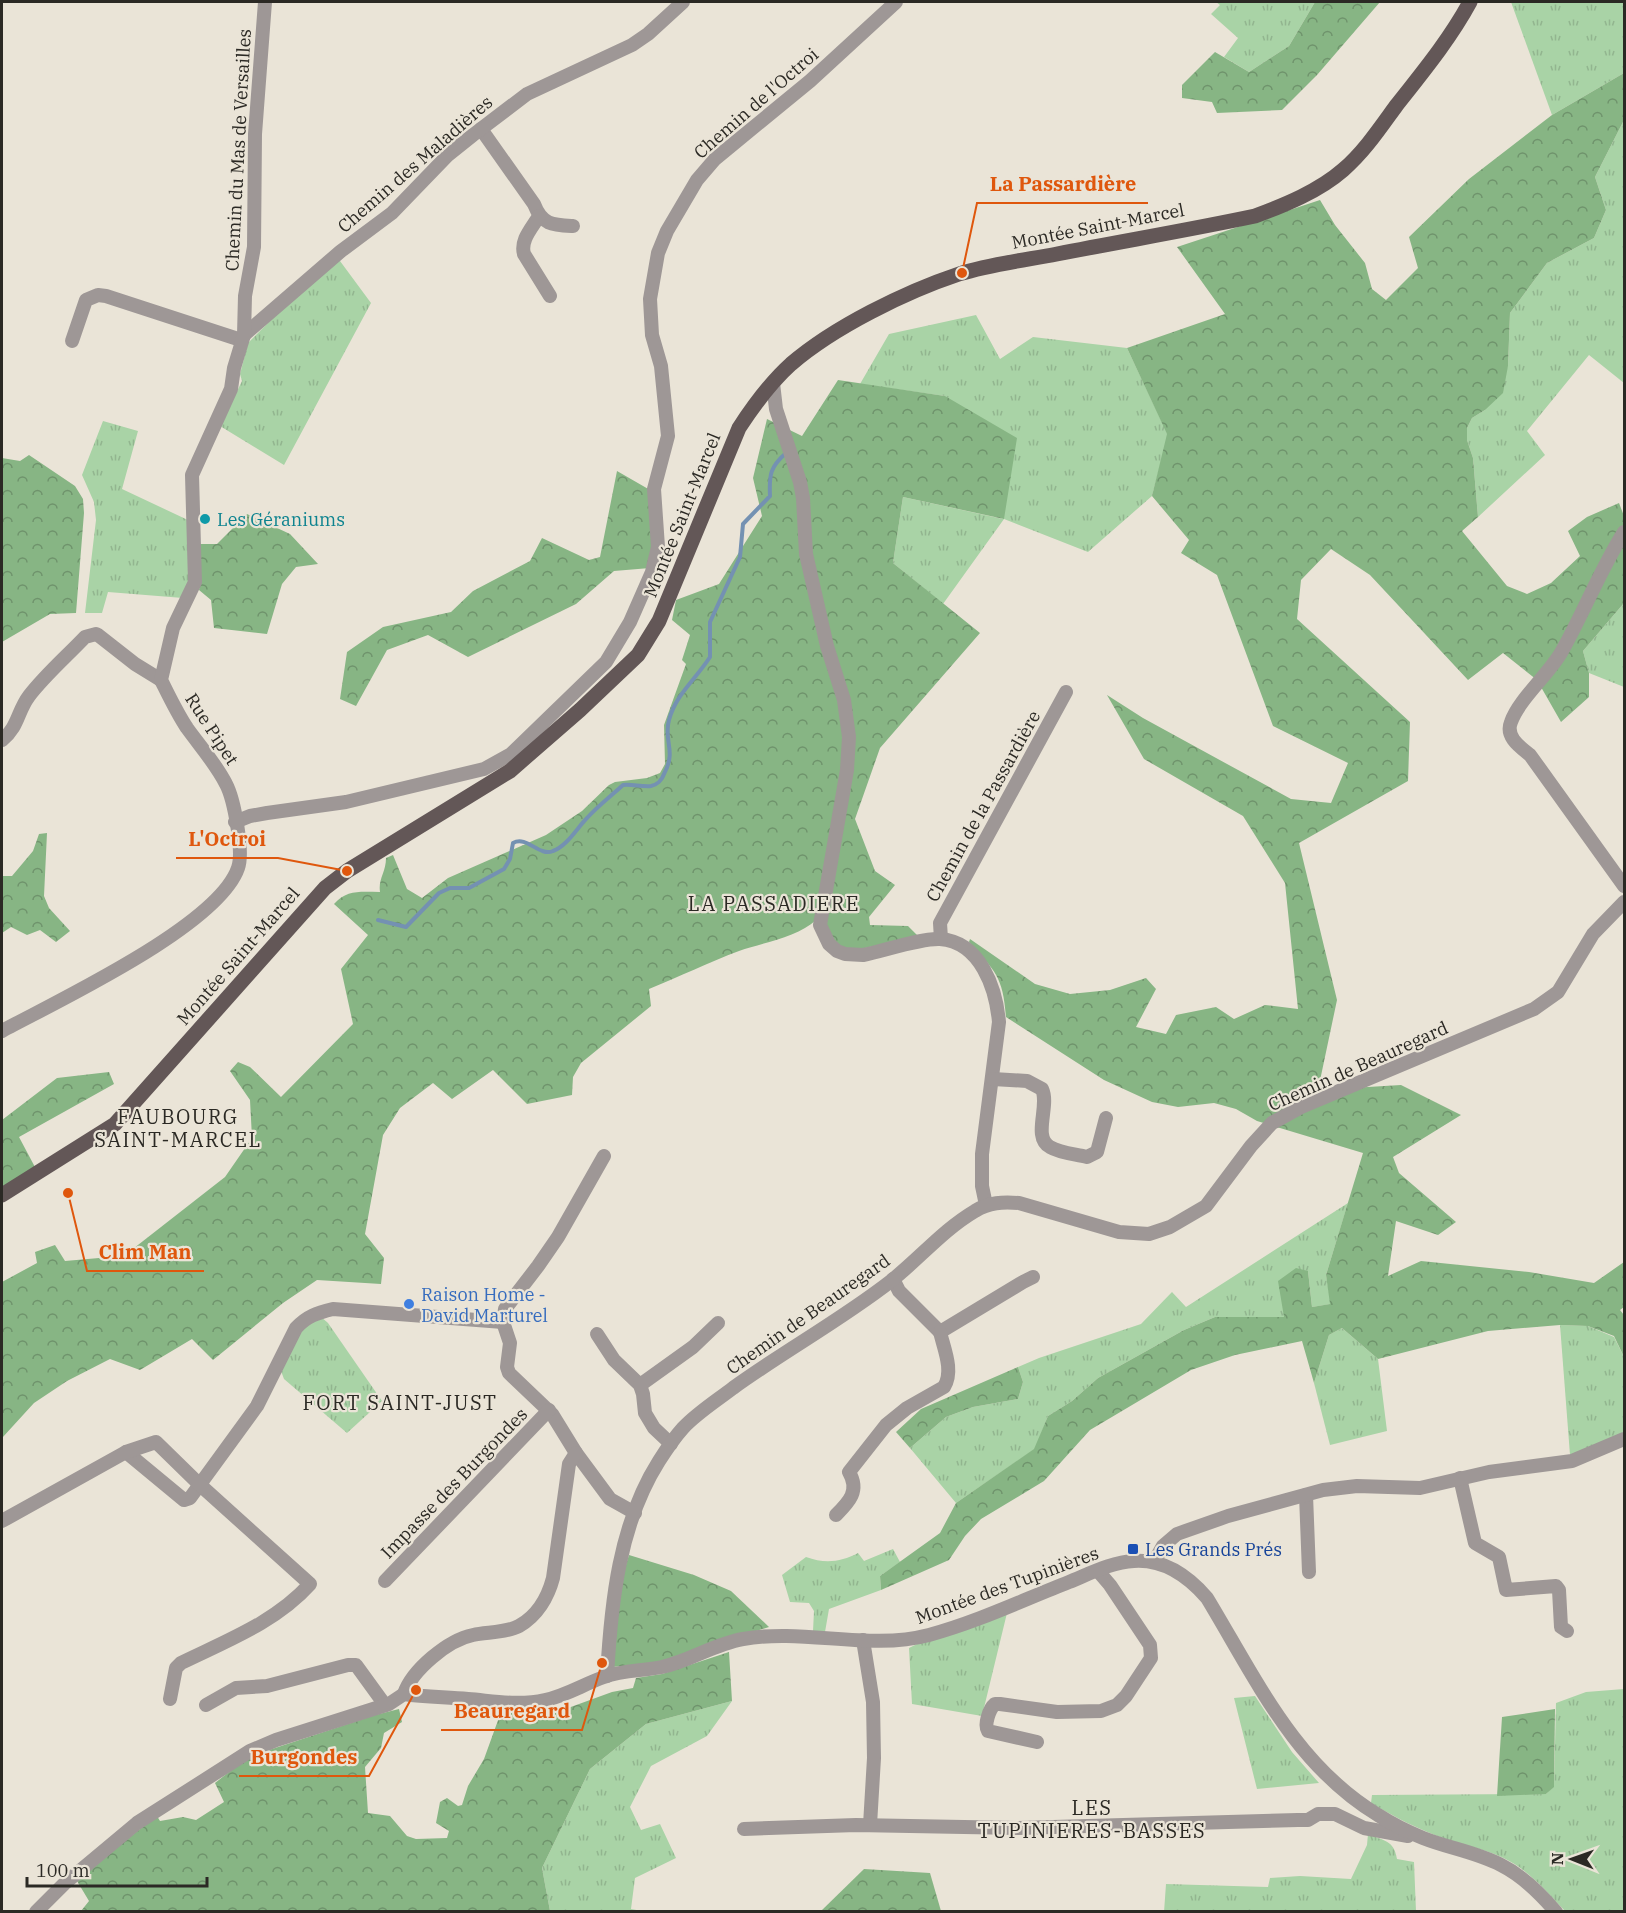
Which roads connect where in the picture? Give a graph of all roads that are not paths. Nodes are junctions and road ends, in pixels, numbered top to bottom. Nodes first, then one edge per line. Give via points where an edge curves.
1 (266, 2) edge
2 (682, 2) edge
3 (896, 2) edge
4 (1470, 2) edge
5 (481, 129) junction
6 (539, 216) junction
7 (573, 226) dead end
8 (550, 296) dead end
9 (243, 338) junction
10 (72, 340) dead end
11 (773, 383) junction
12 (1624, 532) edge
13 (161, 680) junction
14 (1066, 692) dead end
15 (2, 740) edge
16 (516, 758) junction
17 (235, 822) junction
18 (1624, 886) edge
19 (1624, 902) edge
20 (941, 939) junction
21 (2, 1031) edge
22 (993, 1079) junction
23 (1106, 1119) dead end
24 (604, 1156) dead end
25 (2, 1195) edge
26 (986, 1205) junction
27 (1034, 1277) dead end
28 (892, 1280) junction
29 (503, 1322) junction
30 (718, 1323) dead end
31 (940, 1332) junction
32 (597, 1334) dead end
33 (640, 1385) junction
34 (549, 1410) junction
35 (1624, 1439) edge
36 (671, 1444) junction
37 (126, 1452) junction
38 (576, 1453) junction
39 (1460, 1478) junction
40 (199, 1484) junction
41 (1306, 1495) junction
42 (635, 1513) junction
43 (836, 1515) dead end
44 (2, 1521) edge
45 (1154, 1562) junction
46 (1098, 1571) junction
47 (1309, 1572) dead end
48 (384, 1581) dead end
49 (1567, 1631) dead end
50 (862, 1640) junction
51 (606, 1676) junction
52 (404, 1694) junction
53 (170, 1699) dead end
54 (206, 1705) dead end
55 (385, 1705) junction
56 (1037, 1742) dead end
57 (870, 1825) junction
58 (744, 1829) dead end
59 (1422, 1838) junction
60 (36, 1911) edge
61 (1556, 1911) edge

1 - 9 street, Chemin du Mas de Versailles via 255,134 254,248 245,296
2 - 5 street, Chemin des Maladières via 632,45 526,94
3 - 16 street, Chemin de l'Octroi via 810,81 715,159 668,231 658,253 650,299 652,335 661,366 668,427 654,489 658,547 652,572 630,622 606,662 526,737
4 - 11 main road, Montée Saint-Marcel via 1432,60 1373,136 1343,170 1323,184 1255,216 1010,262 947,278 891,302 831,336
5 - 6 street
5 - 9 street, Chemin des Maladières via 448,155 392,213 342,251
6 - 7 street via 551,224
6 - 8 street via 522,248
9 - 10 street via 98,295 86,300
9 - 13 street via 231,389 192,475 195,582 174,628
11 - 16 main road, Montée Saint-Marcel via 739,428 650,638 620,673
11 - 20 street via 776,409 800,482 806,554 849,728 847,770 820,925 829,944 854,956
12 - 18 street via 1561,652 1521,706 1510,730 1514,741 1530,755
13 - 15 street via 96,634 85,637 33,691 22,705 16,725
13 - 17 street, Rue Pipet via 185,725 227,785
14 - 20 street, Chemin de la Passardière via 940,922
16 - 17 street, Chemin de l'Octroi via 346,802 250,816
16 - 25 main road, Montée Saint-Marcel via 325,888 115,1124
17 - 21 street, Rue Pipet via 240,852 238,868 214,902 117,970
19 - 26 street, Chemin de Beauregard via 1593,934 1558,992 1541,1005 1339,1090 1272,1123 1206,1206 1170,1227 1149,1234 1119,1232 1019,1203
20 - 22 street via 972,955 994,990 999,1022
22 - 23 street via 1027,1081 1042,1089 1042,1138 1051,1148 1093,1156
22 - 26 street via 982,1154
24 - 29 street via 558,1237 505,1309
26 - 28 street, Chemin de Beauregard via 965,1217
27 - 31 street
28 - 31 street
28 - 36 street, Chemin de Beauregard via 722,1396 683,1428
29 - 34 street via 510,1343 509,1373
29 - 40 street via 333,1310 305,1318 296,1328 257,1406
30 - 33 street via 693,1347
31 - 43 street via 948,1364 947,1383 886,1425 849,1472 854,1480 852,1500
32 - 33 street via 614,1360
33 - 36 street via 645,1413
34 - 38 street
34 - 48 street, Impasse des Burgondes
35 - 39 street via 1572,1461
36 - 42 street, Chemin de Beauregard via 646,1484
37 - 40 street via 156,1442
37 - 40 street via 184,1500 190,1498
37 - 44 street
38 - 42 street via 610,1499
38 - 52 street via 569,1464 553,1578 544,1603 520,1626 470,1635 448,1646 419,1670
39 - 41 street via 1420,1488 1357,1486
39 - 49 street via 1475,1543 1499,1557 1506,1590 1556,1586 1561,1628
40 - 53 street via 310,1584 270,1618 181,1663 176,1668
41 - 45 street via 1177,1534 1163,1546
41 - 47 street
42 - 51 street, Chemin de Beauregard via 612,1600
45 - 46 street, Montée des Tupinières via 1132,1561
45 - 59 street, Montée des Tupinières via 1186,1577 1207,1598 1288,1731 1312,1761 1354,1800
46 - 50 street, Montée des Tupinières via 927,1635
46 - 56 street via 1150,1645 1150,1658 1126,1696 1110,1709 1066,1713 1000,1704 991,1707 988,1731
50 - 51 street, Montée des Tupinières via 791,1636 743,1639 663,1666
50 - 57 street via 873,1702
51 - 52 street, Montée des Tupinières via 558,1697 532,1702
52 - 55 street
54 - 55 street via 236,1688 267,1686 356,1665
55 - 60 street via 250,1751 136,1823
57 - 58 street
57 - 59 street via 1018,1828 1298,1821 1325,1813 1364,1828
59 - 61 street, Montée des Tupinières via 1499,1864 1525,1881

